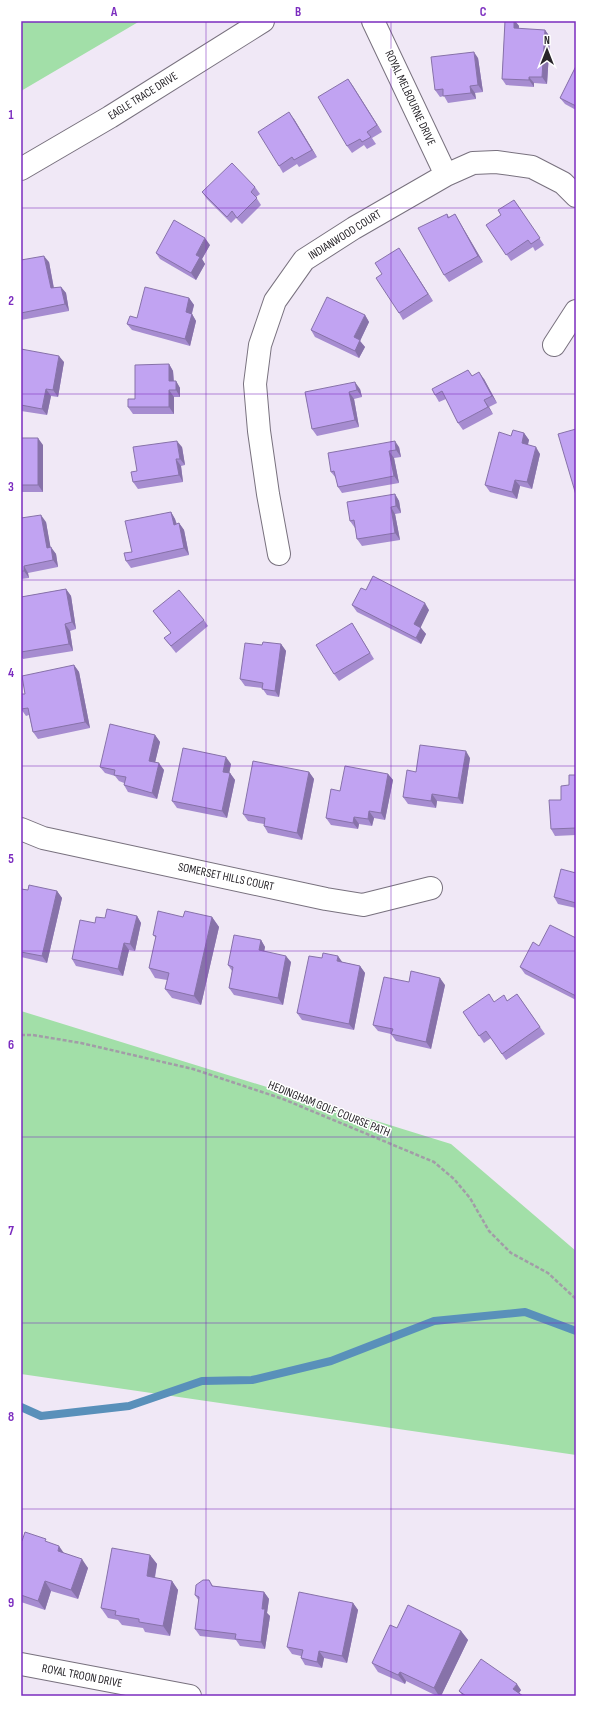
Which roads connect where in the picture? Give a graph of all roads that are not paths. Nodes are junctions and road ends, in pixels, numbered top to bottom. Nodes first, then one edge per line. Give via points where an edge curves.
1 (263, 21) edge
2 (373, 21) edge
3 (21, 169) edge
4 (446, 175) junction
5 (576, 196) edge
6 (576, 311) edge
7 (554, 344) dead end
8 (279, 554) dead end
9 (21, 829) edge
10 (431, 888) dead end
11 (21, 1664) edge
12 (190, 1696) edge

1 - 3 street, EAGLE TRACE DRIVE via 110,117
2 - 4 street, ROYAL MELBOURNE DRIVE
4 - 5 street, INDIANWOOD COURT via 473,163 496,162 532,167 563,183
4 - 8 street, INDIANWOOD COURT via 304,260 275,301 260,344 255,384 259,431
6 - 7 street
9 - 10 street, SOMERSET HILLS COURT via 51,840 363,905
11 - 12 street, ROYAL TROON DRIVE

